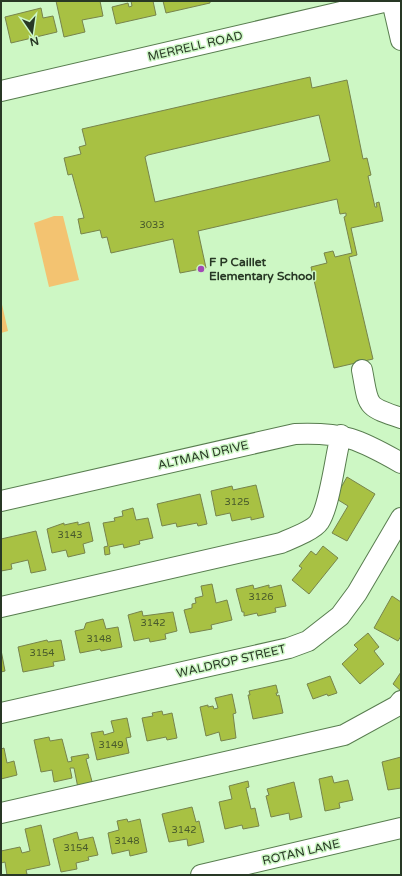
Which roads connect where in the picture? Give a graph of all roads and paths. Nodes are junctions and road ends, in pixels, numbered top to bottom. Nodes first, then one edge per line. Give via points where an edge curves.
1 (388, 1) edge
2 (392, 1) edge
3 (401, 40) edge
4 (1, 91) edge
5 (362, 370) dead end
6 (401, 418) edge
7 (341, 435) junction
8 (401, 463) edge
9 (1, 501) edge
10 (401, 518) edge
11 (1, 607) edge
12 (401, 701) edge
13 (1, 713) edge
14 (1, 813) edge
15 (401, 828) edge
16 (201, 875) edge

1 - 4 street, MERRELL ROAD
2 - 3 street
5 - 6 street via 368,402 376,410
7 - 8 street, ALTMAN DRIVE via 358,440
7 - 9 street, ALTMAN DRIVE via 295,434
7 - 11 street via 325,508 319,523 300,535 281,543
10 - 13 street, WALDROP STREET via 340,616 308,641 289,648
12 - 14 street via 397,706 344,735
15 - 16 street, ROTAN LANE

